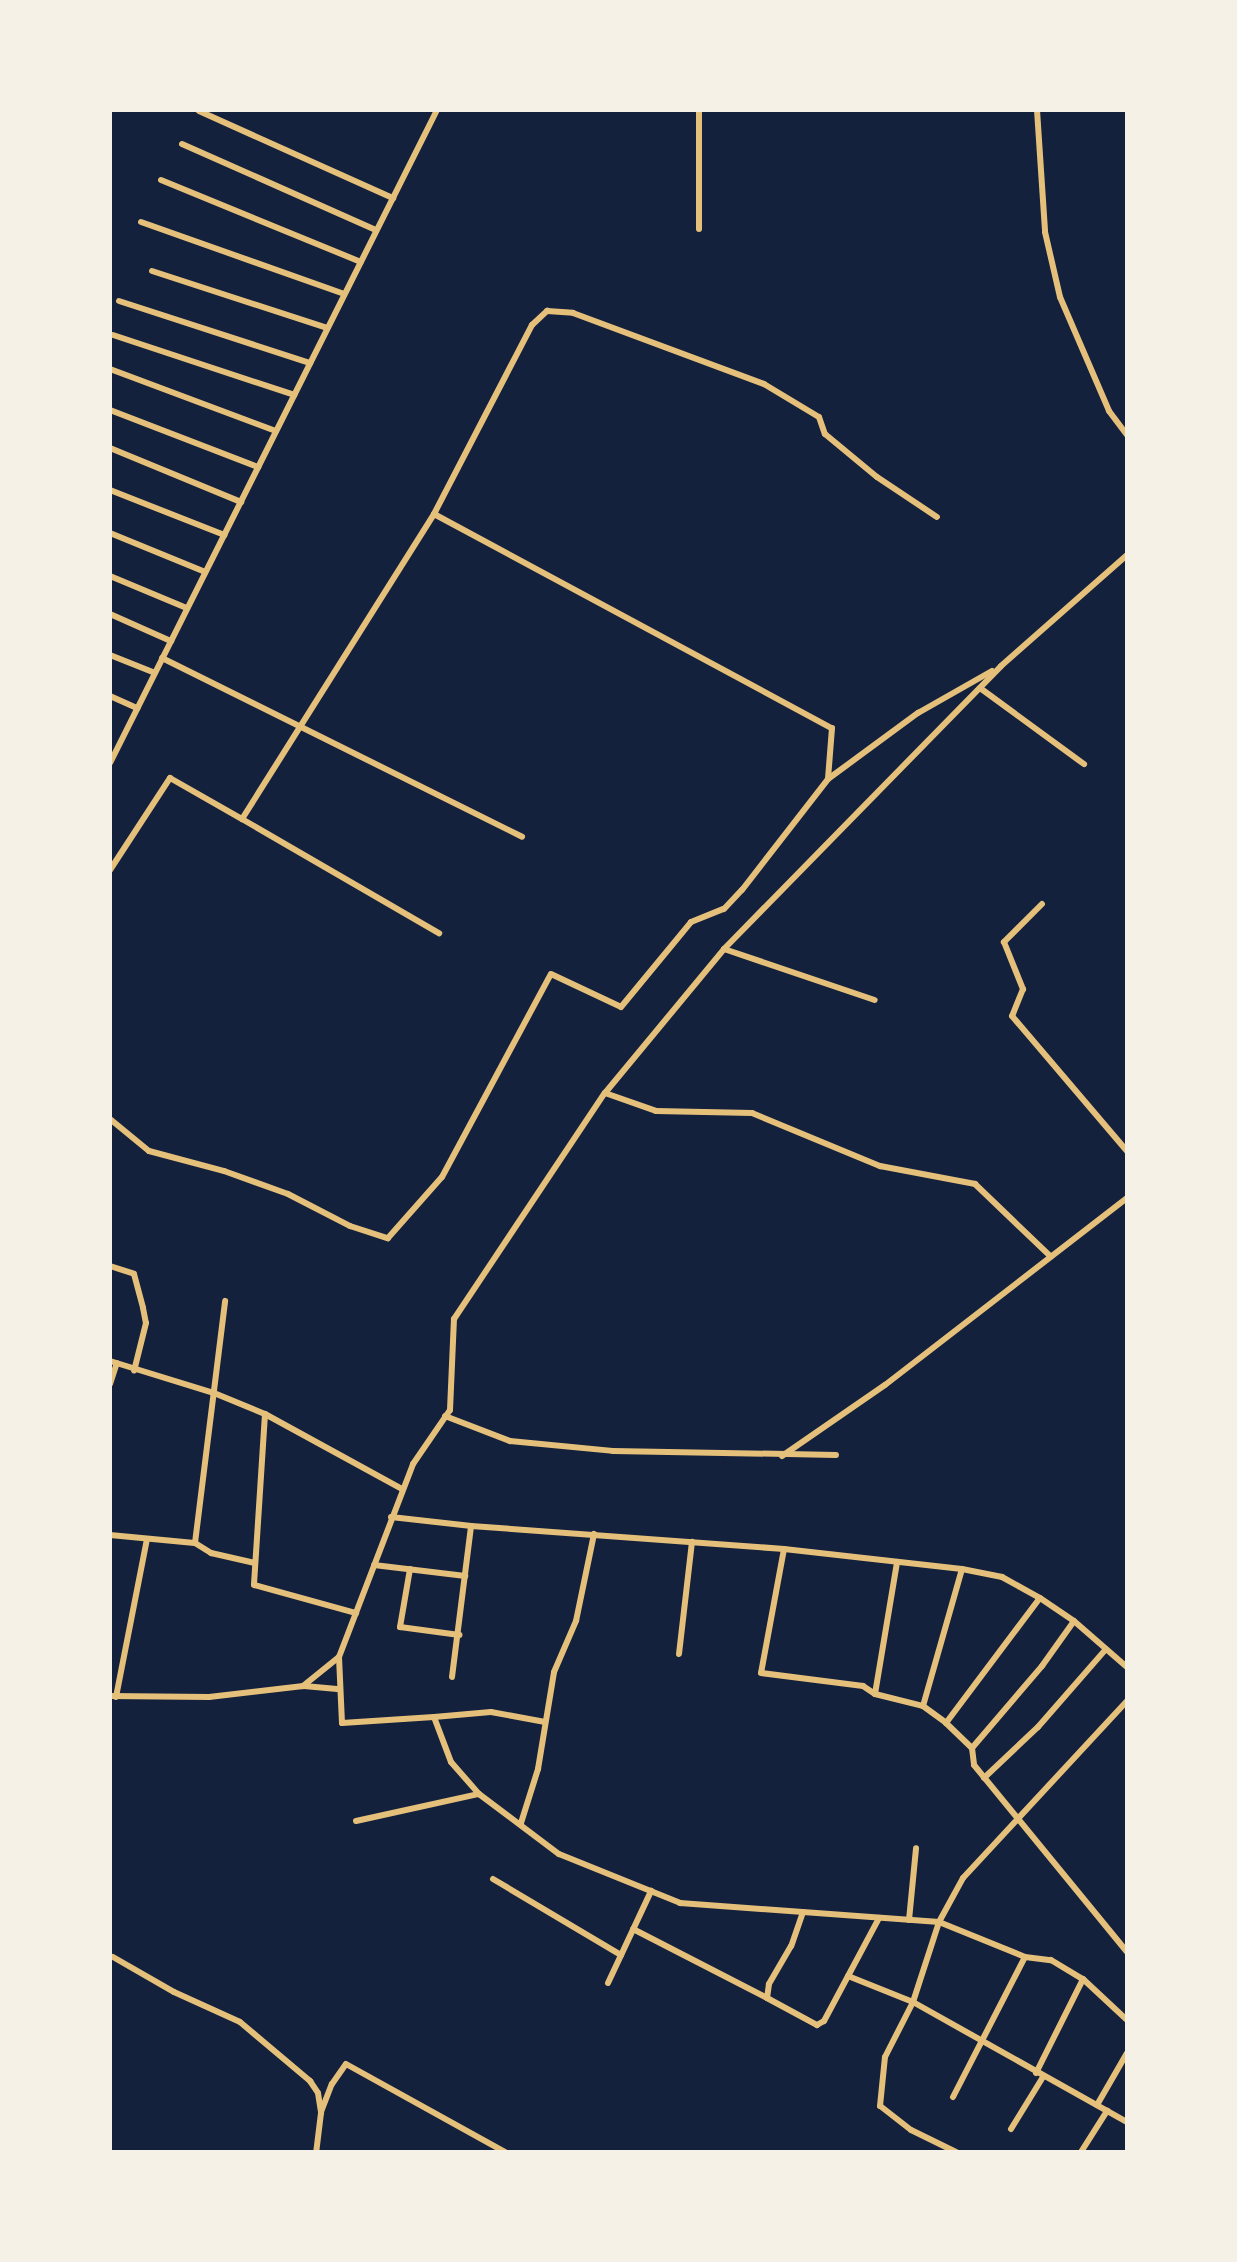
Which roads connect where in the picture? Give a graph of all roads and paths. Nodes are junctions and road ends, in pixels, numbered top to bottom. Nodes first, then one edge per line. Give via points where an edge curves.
1 (437, 110) edge
2 (699, 110) edge
3 (1037, 110) edge
4 (199, 111) edge
5 (182, 144) dead end
6 (161, 180) dead end
7 (393, 198) junction
8 (141, 222) dead end
9 (699, 229) dead end
10 (376, 230) junction
11 (361, 262) junction
12 (152, 271) dead end
13 (344, 294) junction
14 (119, 301) dead end
15 (327, 328) junction
16 (113, 335) dead end
17 (310, 363) junction
18 (110, 369) edge
19 (294, 395) junction
20 (110, 410) edge
21 (276, 431) junction
22 (1127, 435) edge
23 (110, 448) edge
24 (258, 467) junction
25 (110, 490) edge
26 (241, 502) junction
27 (434, 514) junction
28 (937, 517) dead end
29 (110, 533) edge
30 (224, 535) junction
31 (1127, 555) edge
32 (205, 572) junction
33 (110, 576) edge
34 (187, 608) junction
35 (110, 614) edge
36 (171, 641) junction
37 (110, 655) edge
38 (162, 658) junction
39 (1001, 666) junction
40 (155, 673) junction
41 (980, 688) junction
42 (110, 696) edge
43 (137, 708) junction
44 (300, 729) junction
45 (110, 763) edge
46 (1084, 764) dead end
47 (828, 779) junction
48 (242, 819) junction
49 (522, 837) dead end
50 (110, 870) edge
51 (1042, 904) dead end
52 (439, 933) dead end
53 (724, 949) junction
54 (875, 1000) dead end
55 (605, 1093) junction
56 (110, 1119) edge
57 (1127, 1151) edge
58 (1127, 1198) edge
59 (1051, 1257) junction
60 (110, 1266) edge
61 (225, 1301) dead end
62 (113, 1362) edge
63 (134, 1371) junction
64 (110, 1384) edge
65 (214, 1393) junction
66 (265, 1414) junction
67 (445, 1416) junction
68 (836, 1455) dead end
69 (782, 1456) junction
70 (402, 1489) junction
71 (391, 1517) junction
72 (471, 1526) junction
73 (594, 1534) junction
74 (110, 1535) edge
75 (147, 1539) junction
76 (692, 1542) junction
77 (195, 1543) junction
78 (784, 1549) junction
79 (897, 1562) junction
80 (255, 1563) junction
81 (374, 1565) junction
82 (410, 1569) junction
83 (962, 1569) junction
84 (465, 1576) junction
85 (1040, 1598) junction
86 (356, 1613) junction
87 (1074, 1621) junction
88 (459, 1635) junction
89 (1106, 1649) junction
90 (679, 1654) dead end
91 (339, 1657) junction
92 (1127, 1667) edge
93 (452, 1677) dead end
94 (303, 1686) junction
95 (340, 1689) junction
96 (875, 1694) junction
97 (113, 1696) edge
98 (1127, 1701) edge
99 (923, 1706) junction
100 (434, 1717) junction
101 (545, 1722) junction
102 (946, 1723) junction
103 (972, 1748) junction
104 (984, 1778) junction
105 (479, 1794) junction
106 (1018, 1818) junction
107 (356, 1821) dead end
108 (521, 1823) junction
109 (916, 1848) dead end
110 (493, 1879) dead end
111 (651, 1891) junction
112 (803, 1912) junction
113 (879, 1918) junction
114 (909, 1920) junction
115 (939, 1922) junction
116 (633, 1929) junction
117 (1127, 1952) edge
118 (621, 1955) junction
119 (113, 1957) dead end
120 (1025, 1957) junction
121 (848, 1976) junction
122 (1083, 1979) junction
123 (608, 1983) dead end
124 (767, 1998) junction
125 (913, 2002) junction
126 (1127, 2020) edge
127 (982, 2041) junction
128 (1127, 2053) edge
129 (1040, 2075) junction
130 (953, 2097) dead end
131 (1097, 2105) junction
132 (1107, 2111) junction
133 (321, 2113) junction
134 (1127, 2122) edge
135 (1011, 2129) dead end
136 (316, 2152) edge
137 (505, 2152) edge
138 (956, 2152) edge
139 (1081, 2152) edge

1 - 7 street
2 - 9 street
3 - 22 street via 1045,232 1060,297 1109,411
4 - 7 street
5 - 10 street
6 - 11 street
7 - 10 street
8 - 13 street
10 - 11 street
11 - 13 street
12 - 15 street
13 - 15 street
14 - 17 street
15 - 17 street
16 - 19 street
17 - 19 street
18 - 21 street
19 - 21 street
20 - 24 street
21 - 24 street
23 - 26 street
24 - 26 street
25 - 30 street
26 - 30 street
27 - 28 street via 532,325 547,311 573,313 764,384 819,417 825,434
27 - 44 street
27 - 47 street via 832,728
29 - 32 street
30 - 32 street
31 - 39 street
32 - 34 street
33 - 34 street
34 - 36 street
35 - 36 street
36 - 38 street
37 - 40 street
38 - 40 street
38 - 44 street
39 - 41 street
39 - 47 street via 918,713
40 - 43 street
41 - 46 street
41 - 53 street
42 - 43 street
43 - 45 street
44 - 48 street
44 - 49 street
47 - 56 street via 742,890 724,909 691,922 621,1007 551,974 442,1177 388,1238 237,1175 149,1151
48 - 50 street via 170,778
48 - 52 street
51 - 57 street via 1004,942 1023,989 1012,1016
53 - 54 street
53 - 55 street
55 - 59 street via 656,1111 752,1113 880,1166 975,1184
55 - 67 street via 454,1319 450,1410
58 - 59 street
59 - 69 street via 885,1385
60 - 63 street via 134,1274 143,1308 146,1323
61 - 65 street
62 - 63 street
62 - 64 street
63 - 65 street
65 - 66 street
65 - 77 street
66 - 70 street
66 - 80 street
67 - 69 street via 510,1441 613,1451
67 - 70 street
68 - 69 street
70 - 71 street
71 - 72 street
71 - 81 street
72 - 73 street
72 - 84 street
73 - 76 street
73 - 101 street via 576,1621 554,1672
74 - 75 street
75 - 77 street
75 - 97 street
76 - 78 street
76 - 90 street
77 - 80 street via 211,1553
78 - 79 street
78 - 96 street via 761,1673 863,1686
79 - 83 street
79 - 96 street
80 - 86 street via 254,1585
81 - 82 street
81 - 86 street
82 - 84 street
82 - 88 street via 400,1627
83 - 85 street via 1002,1577
83 - 99 street
84 - 88 street
85 - 87 street
85 - 102 street
86 - 91 street
87 - 89 street
87 - 103 street
88 - 93 street
89 - 92 street
89 - 104 street via 1038,1727
91 - 94 street
91 - 95 street
94 - 95 street
94 - 97 street via 209,1697
95 - 100 street via 342,1723
96 - 99 street
98 - 106 street
99 - 102 street
100 - 101 street via 491,1712
100 - 105 street via 451,1762
101 - 108 street via 538,1769
102 - 103 street
103 - 104 street via 974,1765
104 - 106 street
105 - 107 street
105 - 108 street
106 - 115 street via 963,1878
106 - 117 street
108 - 111 street via 559,1854
109 - 114 street
110 - 118 street
111 - 112 street via 680,1903
111 - 116 street
112 - 113 street
112 - 124 street
113 - 114 street
113 - 121 street
114 - 115 street
115 - 120 street
115 - 125 street
116 - 118 street
116 - 124 street
118 - 123 street
119 - 133 street via 240,2022 310,2081
120 - 122 street via 1051,1960
120 - 127 street
121 - 124 street via 821,2024
121 - 125 street
122 - 126 street
122 - 129 street
125 - 127 street
125 - 138 street via 885,2057 880,2106 911,2130
127 - 129 street
127 - 130 street
128 - 131 street
129 - 131 street
129 - 135 street
131 - 132 street
132 - 134 street
132 - 139 street
133 - 136 street
133 - 137 street via 346,2064

